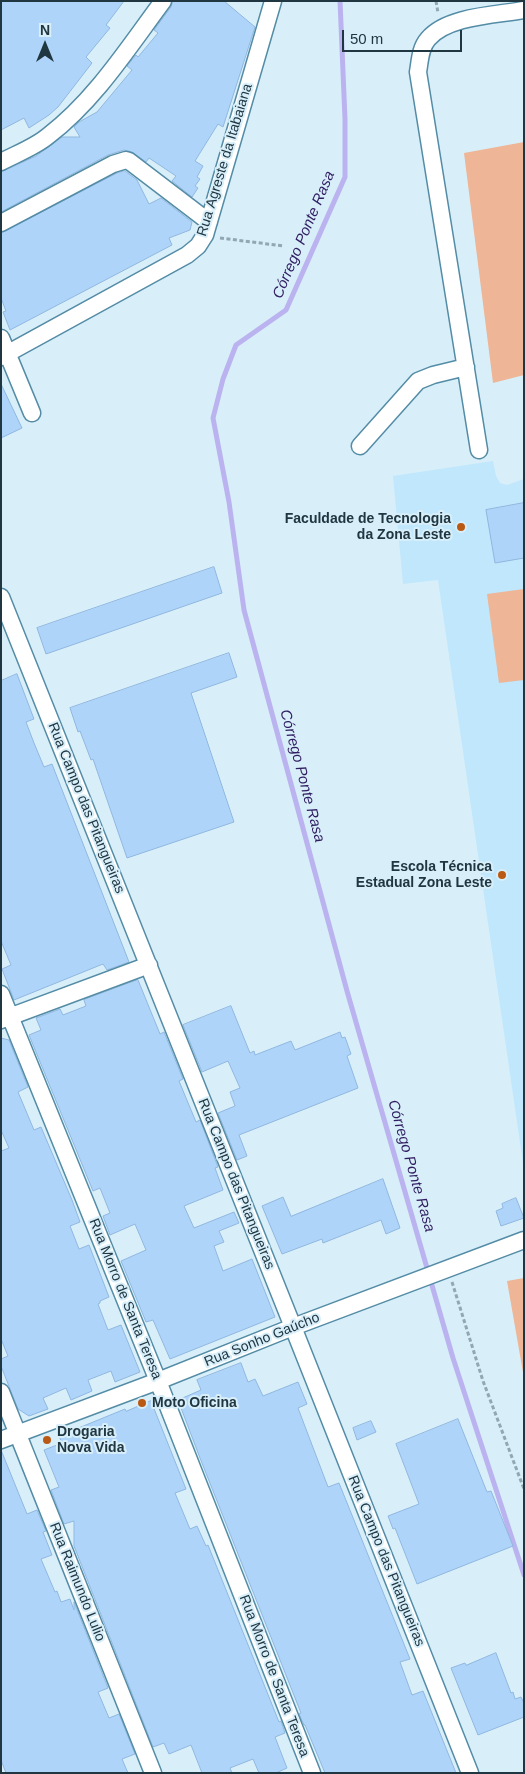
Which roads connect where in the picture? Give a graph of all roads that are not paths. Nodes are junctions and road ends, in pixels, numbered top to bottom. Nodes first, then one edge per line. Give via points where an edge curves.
1 (163, 1) edge
2 (273, 1) edge
3 (524, 10) edge
4 (1, 162) edge
5 (1, 223) edge
6 (207, 228) junction
7 (1, 338) edge
8 (4, 355) edge
9 (466, 367) junction
10 (32, 413) dead end
11 (360, 446) dead end
12 (480, 450) dead end
13 (1, 597) edge
14 (148, 965) junction
15 (1, 994) edge
16 (6, 1018) edge
17 (524, 1240) edge
18 (294, 1327) junction
19 (158, 1381) junction
20 (1, 1392) edge
21 (18, 1433) junction
22 (1, 1440) edge
23 (153, 1773) edge
24 (312, 1773) edge
25 (470, 1773) edge

1 - 4 street via 91,96 69,118 47,137
2 - 6 street, Rua Agreste da Itabaiana
3 - 9 street via 457,22 439,29 427,40 421,52 420,90
5 - 6 street via 126,160
6 - 8 street, Rua Agreste da Itabaiana via 198,246 187,255
7 - 8 street
8 - 10 street
9 - 11 street via 418,381
9 - 12 street
13 - 14 street, Rua Campo das Pitangueiras
14 - 16 street
14 - 18 street, Rua Campo das Pitangueiras
15 - 16 street, Rua Morro de Santa Teresa
16 - 19 street, Rua Morro de Santa Teresa
17 - 18 street, Rua Sonho Gaúcho
18 - 19 street, Rua Sonho Gaúcho
18 - 25 street, Rua Campo das Pitangueiras
19 - 21 street, Rua Sonho Gaúcho
19 - 24 street, Rua Morro de Santa Teresa
20 - 21 street, Rua Raimundo Lulio
21 - 22 street, Rua Sonho Gaúcho
21 - 23 street, Rua Raimundo Lulio

